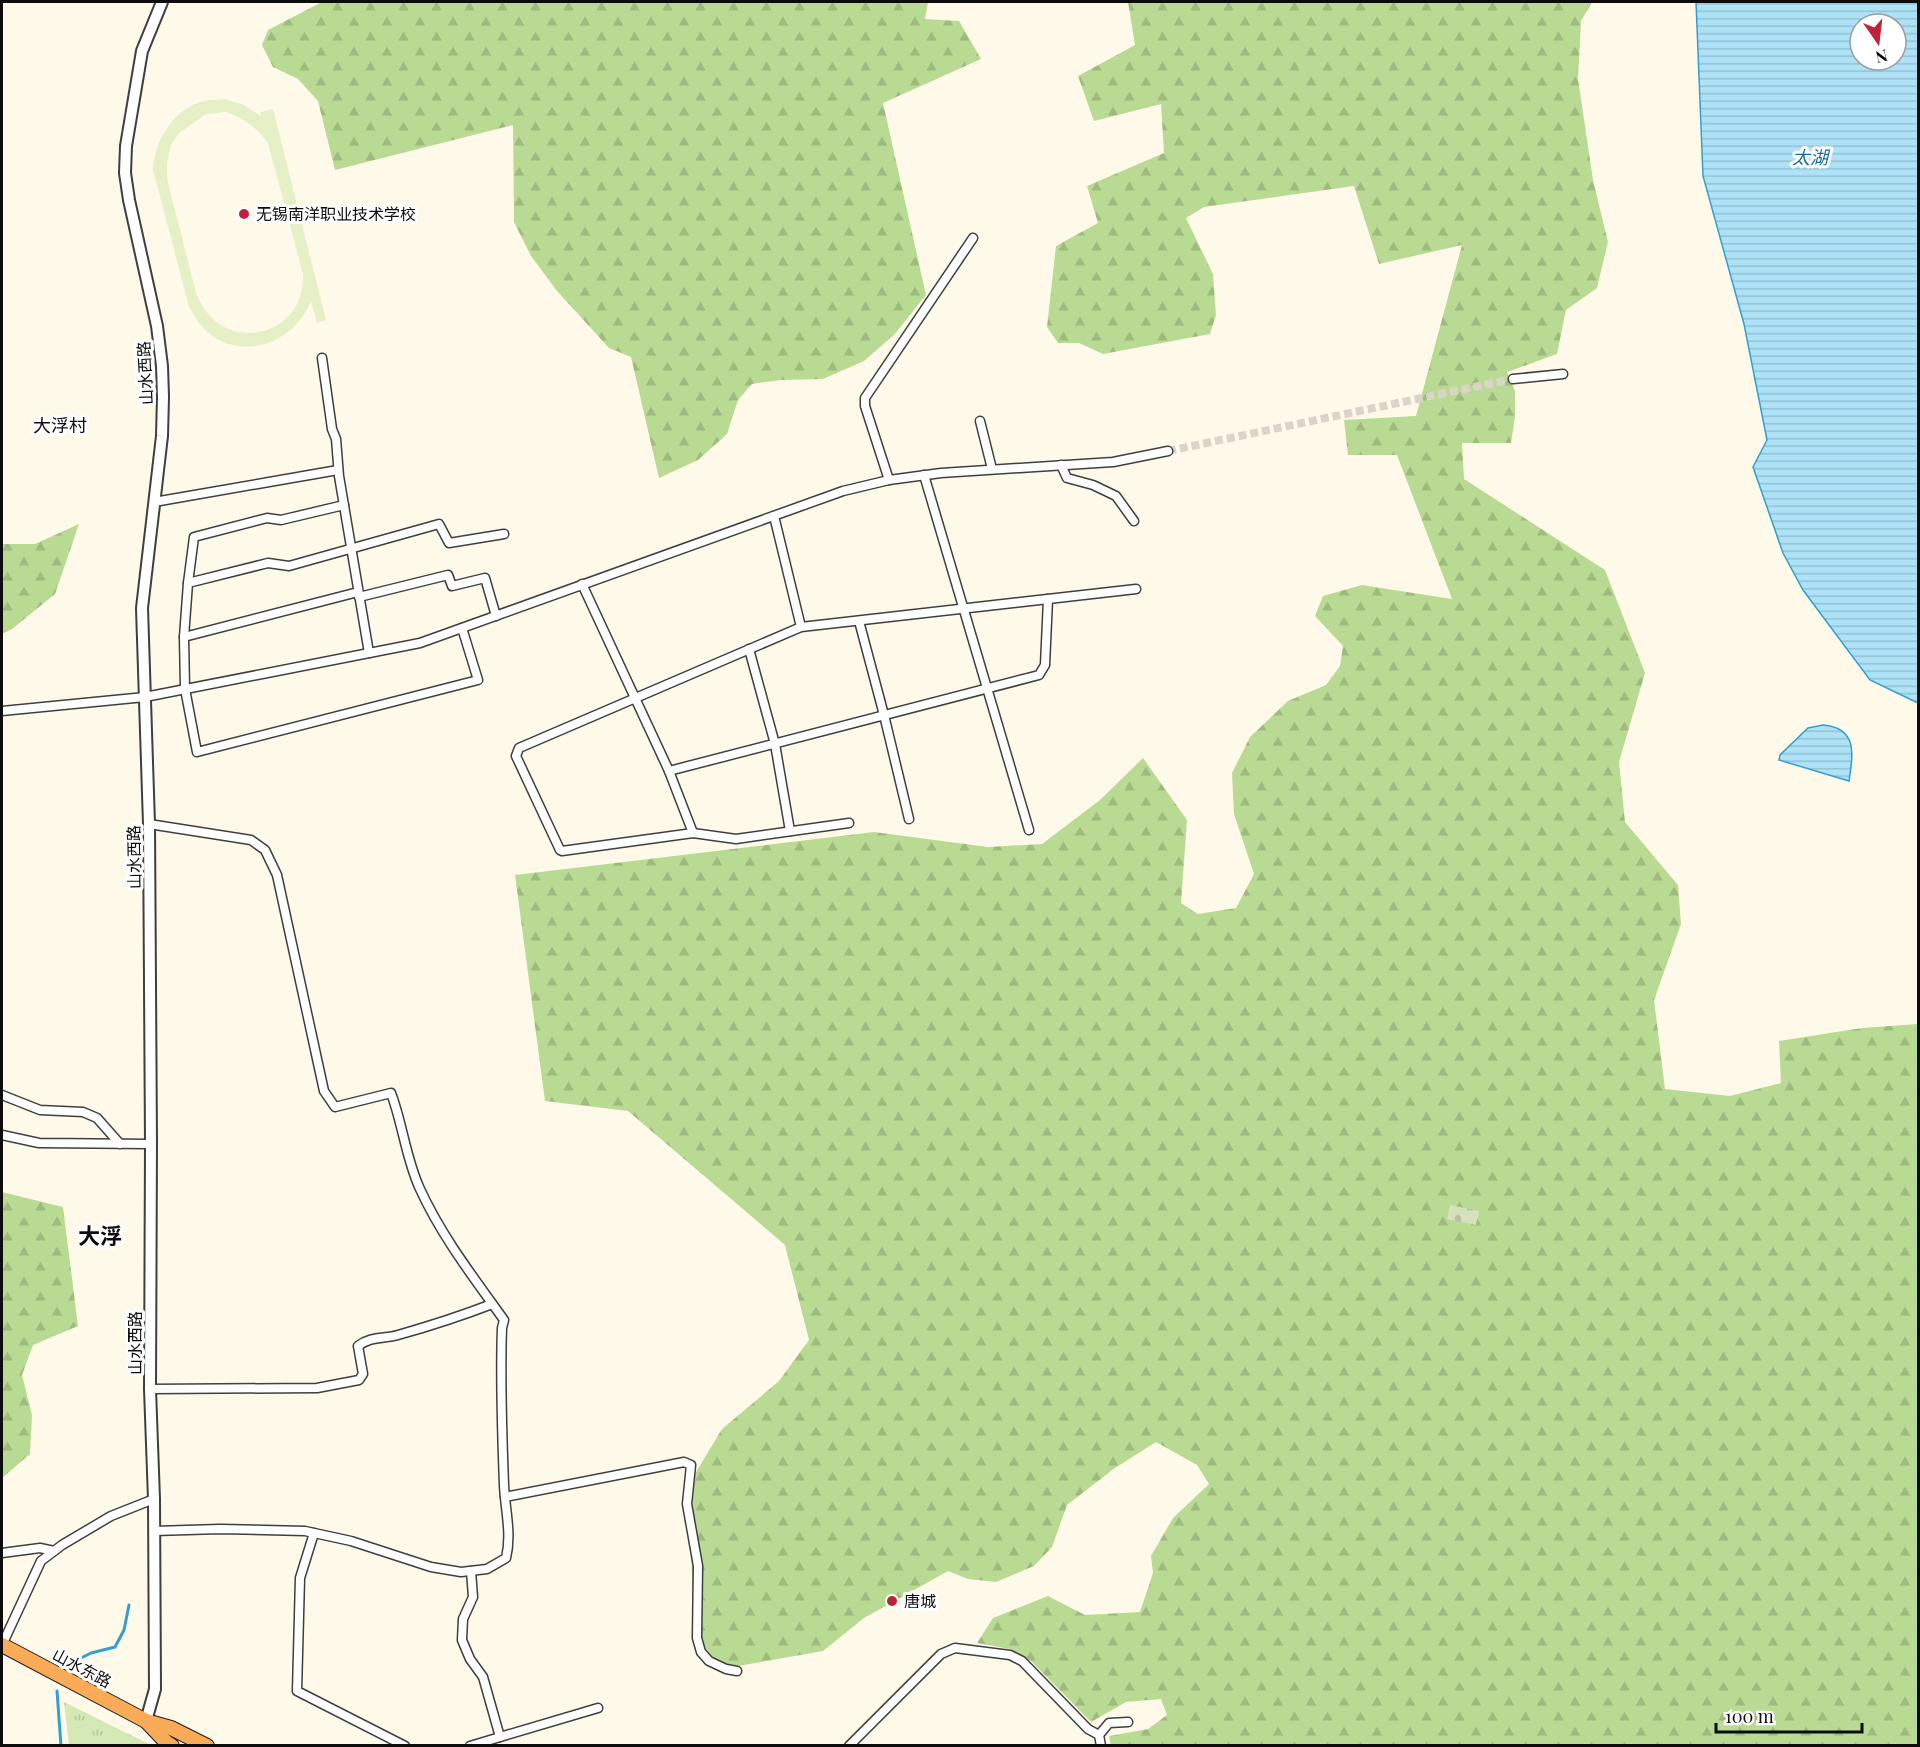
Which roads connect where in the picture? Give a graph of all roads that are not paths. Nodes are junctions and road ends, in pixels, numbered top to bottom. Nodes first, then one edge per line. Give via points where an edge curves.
1 (162, 2) edge
2 (973, 238) dead end
3 (322, 358) dead end
4 (1563, 374) dead end
5 (1513, 379) tunnel mouth
6 (980, 421) dead end
7 (1168, 451) tunnel mouth
8 (1061, 465) junction
9 (992, 469) junction
10 (338, 470) junction
11 (924, 475) junction
12 (889, 480) junction
13 (154, 502) junction
14 (344, 505) junction
15 (774, 516) junction
16 (1134, 521) dead end
17 (504, 534) dead end
18 (351, 549) junction
19 (188, 583) junction
20 (582, 585) junction
21 (1136, 589) dead end
22 (359, 594) junction
23 (1048, 599) junction
24 (963, 609) junction
25 (496, 616) junction
26 (859, 621) junction
27 (801, 627) junction
28 (462, 628) junction
29 (184, 637) junction
30 (749, 650) junction
31 (369, 653) junction
32 (185, 689) junction
33 (988, 689) junction
34 (145, 697) junction
35 (635, 699) junction
36 (2, 711) edge
37 (884, 715) junction
38 (775, 744) junction
39 (669, 771) junction
40 (909, 819) dead end
41 (849, 823) dead end
42 (149, 824) junction
43 (1029, 830) dead end
44 (790, 831) junction
45 (693, 833) junction
46 (2, 1095) edge
47 (2, 1135) edge
48 (120, 1144) junction
49 (151, 1144) junction
50 (492, 1304) junction
51 (150, 1389) junction
52 (505, 1497) junction
53 (154, 1499) junction
54 (154, 1531) junction
55 (314, 1533) junction
56 (54, 1551) junction
57 (2, 1552) edge
58 (471, 1571) junction
59 (2, 1645) edge
60 (737, 1671) dead end
61 (598, 1708) dead end
62 (146, 1721) junction
63 (1128, 1722) dead end
64 (1099, 1735) junction
65 (500, 1737) junction
66 (172, 1746) edge
67 (207, 1746) edge
68 (405, 1746) edge
69 (470, 1746) edge
70 (849, 1746) edge
71 (1101, 1746) edge

1 - 13 street, 山水西路 via 142,51 125,172 162,366 162,436
2 - 12 street via 865,398
3 - 10 street
4 - 5 street
6 - 9 street
7 - 8 street via 1113,462
8 - 9 street
8 - 16 street via 1067,478 1116,496
9 - 11 street
10 - 13 street
10 - 14 street
11 - 12 street
11 - 24 street
12 - 15 street via 843,491
13 - 34 street, 山水西路 via 142,608
14 - 18 street
14 - 19 street via 281,520 267,518 194,537
15 - 20 street
15 - 27 street
17 - 18 street via 449,543 439,524
18 - 19 street via 289,566 268,563
18 - 22 street
19 - 29 street
20 - 25 street
20 - 35 street
21 - 23 street
22 - 25 street via 448,575 452,586 485,578
22 - 29 street
22 - 31 street
23 - 24 street
23 - 33 street via 1046,665 1039,675
24 - 26 street
24 - 33 street
25 - 28 street
26 - 27 street
26 - 37 street
27 - 30 street
28 - 31 street via 420,643
28 - 32 street via 478,680 197,752
29 - 32 street
30 - 35 street
30 - 38 street
31 - 32 street
32 - 34 street
33 - 37 street
33 - 43 street
34 - 36 street
34 - 42 street, 山水西路
35 - 39 street
35 - 45 street via 519,748 516,756 560,850
37 - 38 street
37 - 40 street
38 - 39 street
38 - 44 street
39 - 45 street
41 - 44 street
42 - 49 street, 山水西路
42 - 50 street via 251,840 265,850 277,875 324,1091 335,1107 391,1093 420,1189 451,1247
44 - 45 street via 735,839
46 - 48 street via 40,1110 83,1112 97,1118
47 - 48 street via 39,1143
48 - 49 street
49 - 51 street, 山水西路
50 - 51 street via 458,1318 367,1339 358,1346 363,1374 359,1380 317,1388
50 - 52 street via 504,1320 500,1377
51 - 53 street, 山水西路
52 - 58 street via 509,1545 506,1558 487,1569
52 - 60 street via 684,1462 691,1464 687,1504 698,1566 697,1638 709,1661
53 - 54 street, 山水西路
53 - 56 street via 111,1516
54 - 55 street
54 - 62 street, 山水西路 via 155,1689
55 - 58 street via 431,1567
55 - 68 street via 300,1578 297,1691
56 - 57 street via 40,1548
56 - 59 street via 41,1561
58 - 65 street via 473,1596 463,1619 462,1640 483,1677
59 - 62 highway, 山水东路
61 - 65 street
62 - 66 highway, 山水东路
62 - 67 highway, 山水东路 via 171,1728
63 - 64 street via 1109,1723
64 - 70 street via 1088,1729 1022,1661 1010,1655 955,1648 941,1654
64 - 71 street
65 - 69 street

